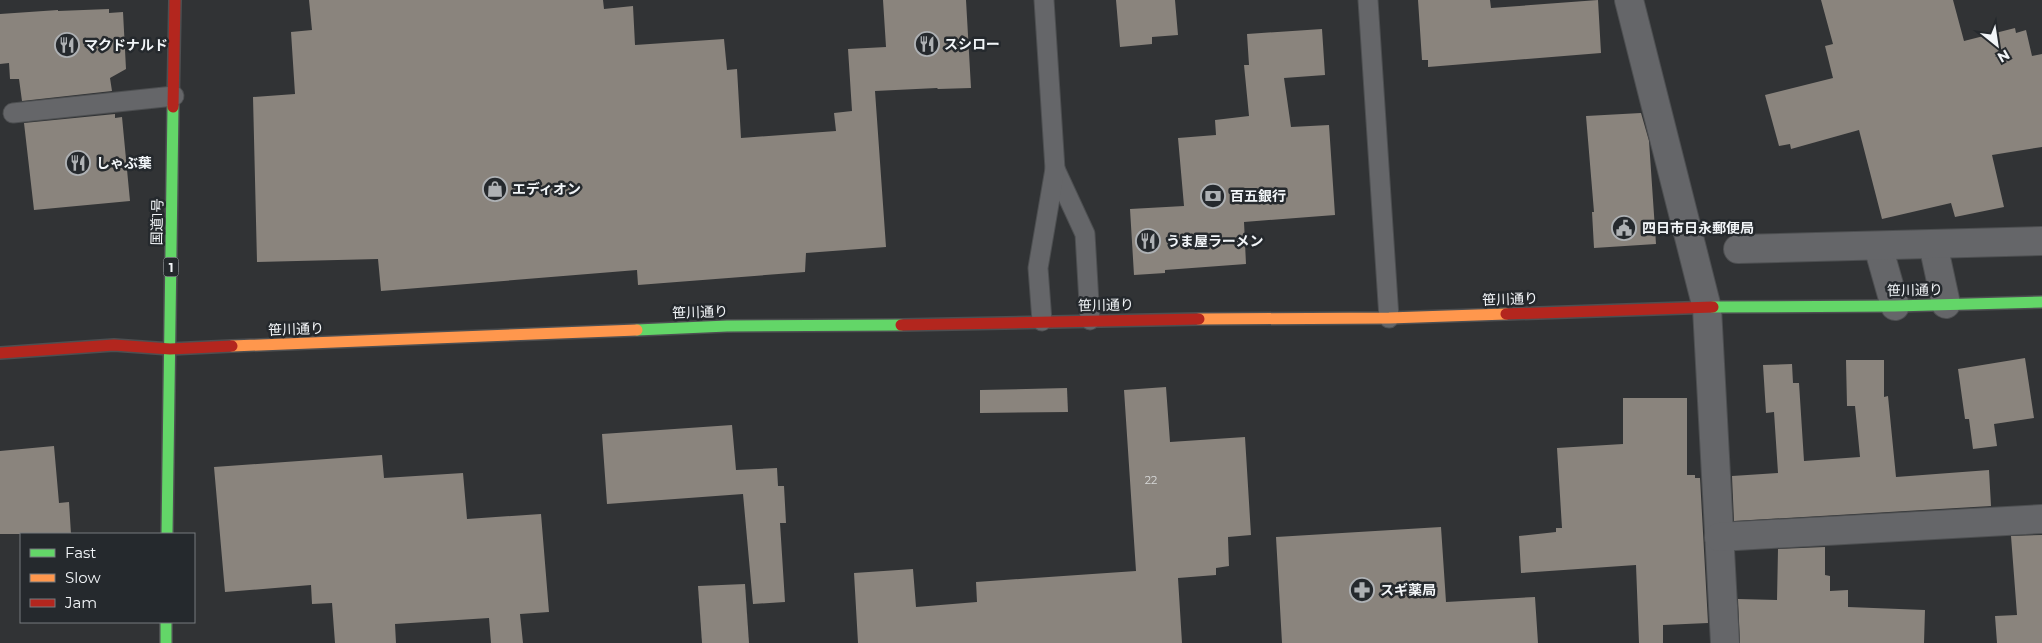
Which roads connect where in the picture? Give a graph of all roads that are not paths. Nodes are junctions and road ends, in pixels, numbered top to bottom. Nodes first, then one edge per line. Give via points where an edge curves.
1 (175, 0) edge
2 (1044, 0) edge
3 (1368, 0) edge
4 (1629, 0) edge
5 (174, 96) junction
6 (13, 113) dead end
7 (1055, 169) junction
8 (2042, 241) edge
9 (1933, 244) junction
10 (1878, 246) junction
11 (1738, 249) dead end
12 (2042, 302) edge
13 (1946, 304) junction
14 (1895, 306) junction
15 (1707, 308) junction
16 (1389, 318) junction
17 (1090, 320) junction
18 (1042, 321) junction
19 (170, 349) junction
20 (0, 353) edge
21 (2042, 519) edge
22 (167, 533) edge
23 (1719, 537) junction
24 (166, 623) edge
25 (166, 643) edge
26 (1725, 643) edge

1 - 5 main road, 国道1号 / 1
2 - 7 lane
3 - 16 lane
4 - 15 street
5 - 6 lane
5 - 19 main road, 国道1号 / 1
7 - 17 lane via 1085,234
7 - 18 lane via 1038,268
8 - 9 street
9 - 10 street
9 - 13 street
10 - 11 street
10 - 14 street
12 - 13 main road, 笹川通り
13 - 14 main road, 笹川通り
14 - 15 main road, 笹川通り
15 - 16 main road, 笹川通り
15 - 23 street
16 - 17 main road, 笹川通り
17 - 18 main road, 笹川通り
18 - 19 main road, 笹川通り via 727,326
19 - 20 main road, 笹川通り via 114,345
19 - 22 main road, 国道1号 / 1
21 - 23 street
23 - 26 street
24 - 25 main road

